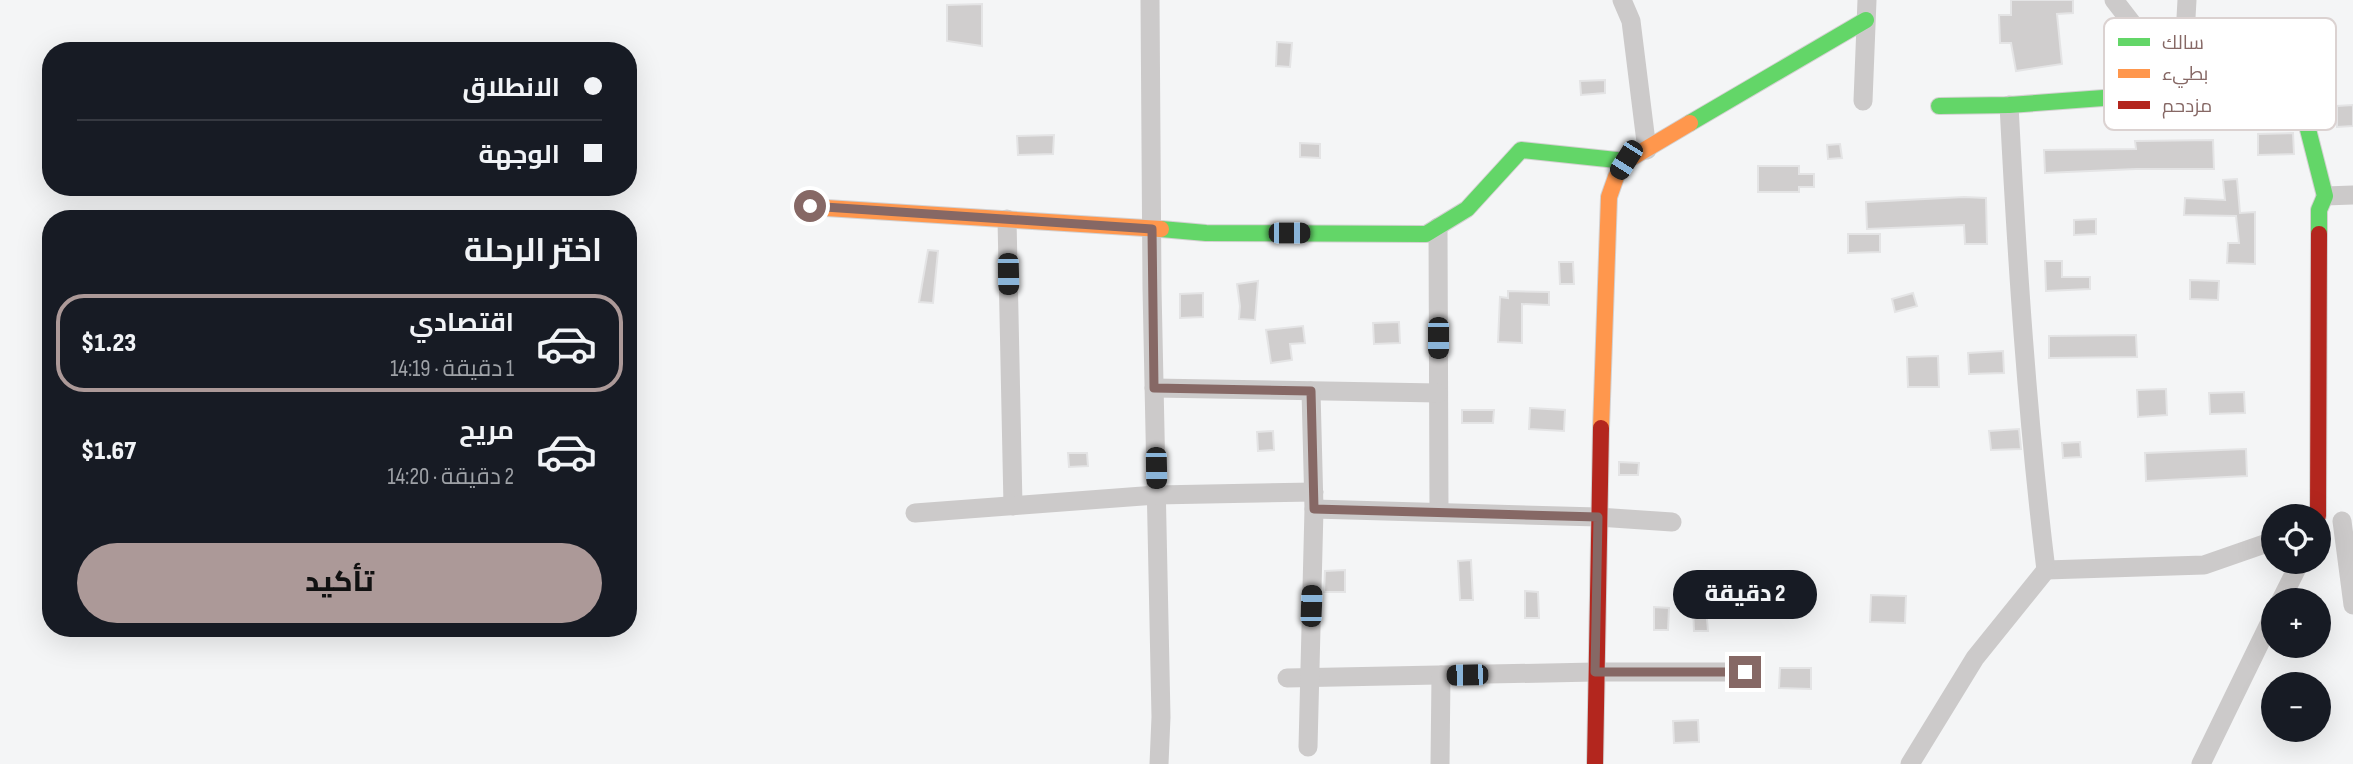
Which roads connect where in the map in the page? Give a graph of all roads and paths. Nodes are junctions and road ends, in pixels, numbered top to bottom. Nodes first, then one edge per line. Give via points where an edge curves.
1 (1150, 0) edge
2 (1622, 0) edge
3 (2114, 0) edge
4 (2187, 0) edge
5 (1866, 10) edge
6 (2128, 18) edge
7 (2186, 18) edge
8 (2104, 98) edge
9 (1863, 101) dead end
10 (2009, 105) junction
11 (1939, 106) dead end
12 (2308, 130) edge
13 (1647, 150) junction
14 (1626, 160) junction
15 (2353, 195) edge
16 (2325, 196) junction
17 (810, 206) dead end
18 (1007, 219) junction
19 (1438, 227) junction
20 (1152, 229) junction
21 (1154, 388) junction
22 (1311, 391) junction
23 (1438, 393) junction
24 (1157, 495) junction
25 (1314, 500) junction
26 (2318, 504) edge
27 (1013, 506) junction
28 (1438, 512) junction
29 (915, 513) dead end
30 (1598, 517) junction
31 (2348, 520) edge
32 (1672, 522) dead end
33 (2261, 545) edge
34 (2046, 570) junction
35 (2353, 605) edge
36 (2261, 641) edge
37 (1595, 672) junction
38 (1745, 672) dead end
39 (1441, 675) junction
40 (1287, 678) dead end
41 (1308, 678) junction
42 (1308, 747) dead end
43 (1159, 764) edge
44 (1440, 764) edge
45 (1595, 764) edge
46 (1910, 764) edge
47 (2201, 764) edge

1 - 20 street
2 - 13 street via 1631,21
3 - 6 street
4 - 7 street
5 - 9 street
5 - 13 street
8 - 10 street
10 - 11 street
10 - 34 street via 2031,447
12 - 16 street
13 - 14 street
14 - 19 street via 1521,150 1467,209
14 - 30 street via 1609,197
15 - 16 street
16 - 26 street via 2319,211
17 - 18 street
18 - 20 street
18 - 27 street
19 - 20 street via 1426,234
19 - 23 street
20 - 21 street
21 - 22 street
21 - 24 street
22 - 23 street
22 - 25 street
23 - 28 street
24 - 25 street
24 - 27 street
24 - 43 street
25 - 28 street
25 - 41 street
27 - 29 street
28 - 30 street
30 - 32 street
30 - 37 street
31 - 35 street
33 - 34 street via 2204,565
34 - 46 street via 1975,658
36 - 47 street
37 - 38 street
37 - 39 street
37 - 45 street
39 - 41 street
39 - 44 street
40 - 41 street
41 - 42 street

